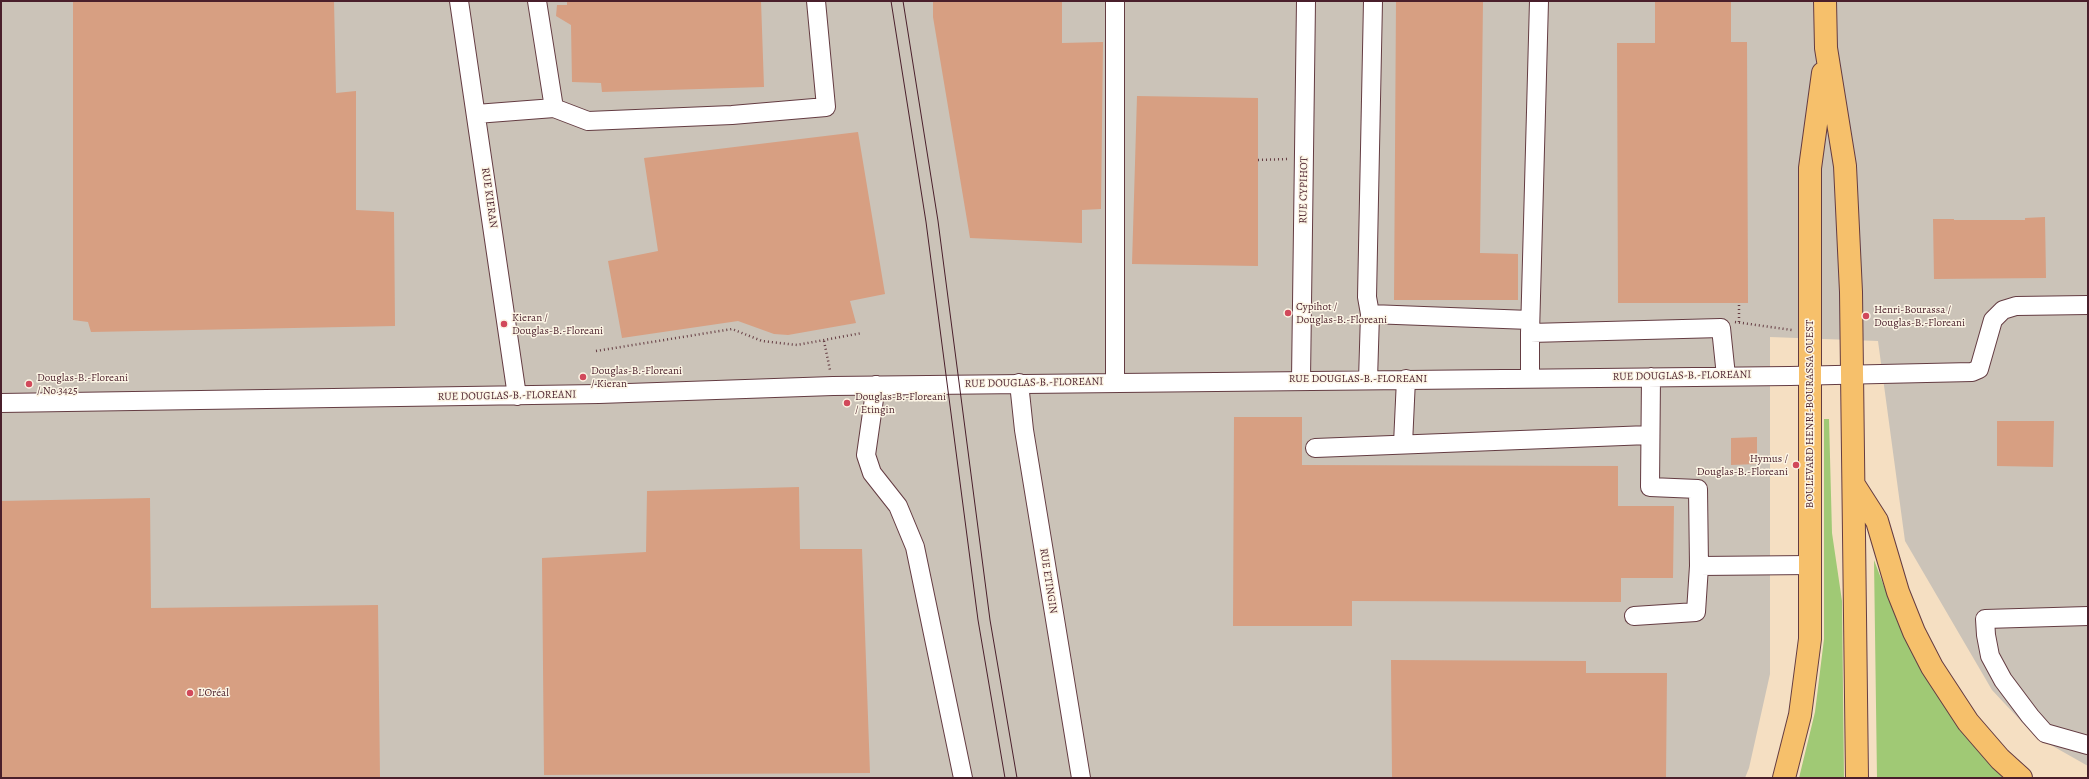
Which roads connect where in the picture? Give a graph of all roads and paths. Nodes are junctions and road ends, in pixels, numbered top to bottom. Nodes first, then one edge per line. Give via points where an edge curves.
1 (460, 1) edge
2 (537, 1) edge
3 (816, 1) edge
4 (1115, 1) edge
5 (1306, 1) edge
6 (1373, 1) edge
7 (1539, 1) edge
8 (1825, 1) edge
9 (1826, 48) junction
10 (554, 108) junction
11 (476, 114) junction
12 (1290, 159) dead end
13 (1258, 160) dead end
14 (1739, 302) dead end
15 (2088, 305) edge
16 (1370, 314) junction
17 (1732, 322) dead end
18 (1739, 322) junction
19 (1530, 326) junction
20 (1794, 330) dead end
21 (862, 334) dead end
22 (824, 341) junction
23 (596, 351) dead end
24 (1852, 374) junction
25 (1810, 375) junction
26 (1726, 376) junction
27 (1650, 377) junction
28 (1530, 378) junction
29 (1406, 379) junction
30 (1301, 380) junction
31 (1368, 380) junction
32 (1115, 382) junction
33 (1019, 383) junction
34 (876, 385) junction
35 (833, 386) junction
36 (517, 396) junction
37 (1, 403) edge
38 (1649, 435) junction
39 (1403, 444) junction
40 (1315, 448) dead end
41 (1854, 485) junction
42 (1811, 565) junction
43 (1699, 566) junction
44 (1634, 616) dead end
45 (2088, 616) edge
46 (2088, 745) edge
47 (963, 778) edge
48 (1081, 778) edge
49 (1784, 778) edge
50 (1857, 778) edge
51 (2020, 778) edge

1 - 11 street, RUE KIERAN
2 - 10 street
3 - 10 street via 826,107 732,115 588,121
4 - 32 street
5 - 30 street, RUE CYPIHOT
6 - 16 street via 1367,297
7 - 19 street
8 - 9 main road, BOULEVARD HENRI-BOURASSA OUEST
9 - 24 main road, BOULEVARD HENRI-BOURASSA OUEST via 1845,166
9 - 25 main road, BOULEVARD HENRI-BOURASSA OUEST via 1810,168
10 - 11 street
11 - 36 street, RUE KIERAN
12 - 13 path
14 - 18 path
15 - 24 street, RUE DOUGLAS-B.-FLOREANI via 2016,306 2003,310 1993,320 1978,369 1972,372
16 - 19 street
16 - 31 street
17 - 18 path
18 - 20 path
19 - 26 street via 1721,328
19 - 28 street
21 - 22 path
22 - 23 path via 797,345 779,343 732,329
22 - 35 path
24 - 25 street, RUE DOUGLAS-B.-FLOREANI
24 - 41 main road, BOULEVARD HENRI-BOURASSA OUEST
25 - 26 street, RUE DOUGLAS-B.-FLOREANI
25 - 42 main road, BOULEVARD HENRI-BOURASSA OUEST
26 - 27 street, RUE DOUGLAS-B.-FLOREANI
27 - 28 street, RUE DOUGLAS-B.-FLOREANI
27 - 38 street
28 - 29 street, RUE DOUGLAS-B.-FLOREANI
29 - 31 street, RUE DOUGLAS-B.-FLOREANI
29 - 39 street
30 - 31 street, RUE DOUGLAS-B.-FLOREANI
30 - 32 street, RUE DOUGLAS-B.-FLOREANI
32 - 33 street, RUE DOUGLAS-B.-FLOREANI
33 - 34 street, RUE DOUGLAS-B.-FLOREANI
33 - 48 street, RUE ETINGIN via 1024,430
34 - 35 street, RUE DOUGLAS-B.-FLOREANI
34 - 47 street via 866,455 872,473 898,506 915,547
35 - 36 street, RUE DOUGLAS-B.-FLOREANI
36 - 37 street, RUE DOUGLAS-B.-FLOREANI
38 - 39 street
38 - 43 street via 1650,487 1698,489
39 - 40 street
41 - 50 main road, BOULEVARD HENRI-BOURASSA OUEST
41 - 51 main road via 1877,521 1898,592 1932,667 1968,722 2000,760
42 - 43 street
42 - 49 main road, BOULEVARD HENRI-BOURASSA OUEST via 1807,674 1800,715
43 - 44 street via 1696,612
45 - 46 street via 1985,619 1990,656 2003,680 2030,716 2046,733

